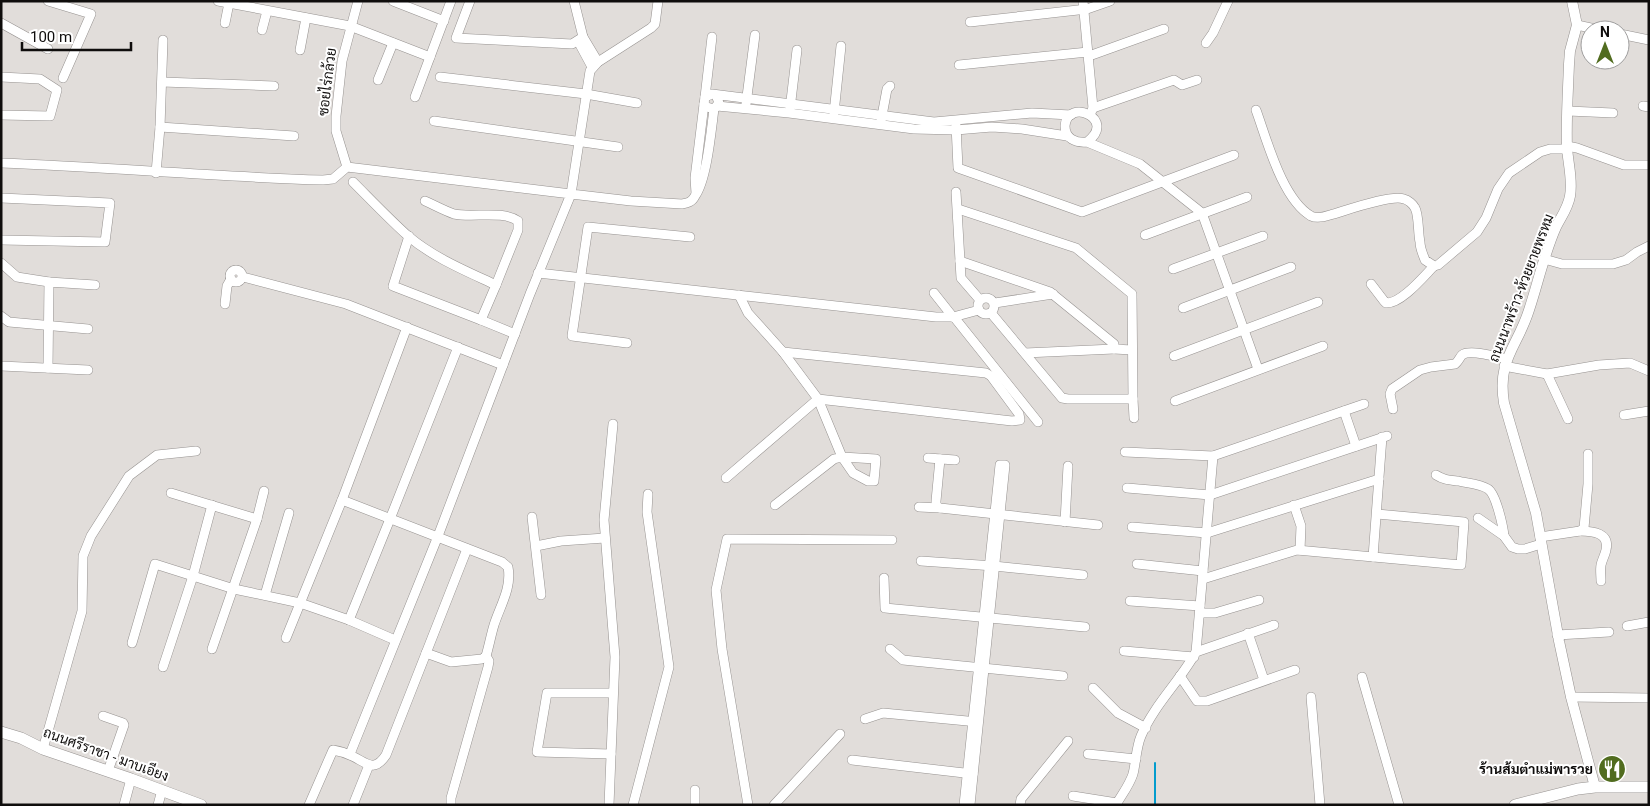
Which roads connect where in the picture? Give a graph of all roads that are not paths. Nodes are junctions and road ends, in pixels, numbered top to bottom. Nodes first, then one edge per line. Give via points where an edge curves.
1 (48, 1) edge
2 (218, 1) edge
3 (358, 1) edge
4 (393, 1) edge
5 (451, 1) edge
6 (470, 1) edge
7 (574, 1) edge
8 (658, 1) edge
9 (1110, 1) edge
10 (1228, 1) edge
11 (1572, 1) edge
12 (229, 3) junction
13 (1084, 5) edge
14 (267, 11) junction
15 (306, 18) junction
16 (444, 20) junction
17 (970, 22) dead end
18 (225, 23) dead end
19 (1, 24) edge
20 (1577, 25) junction
21 (350, 26) junction
22 (1580, 26) edge
23 (1164, 28) dead end
24 (262, 30) dead end
25 (755, 35) dead end
26 (1630, 36) edge
27 (712, 37) dead end
28 (580, 39) junction
29 (163, 40) dead end
30 (1649, 40) edge
31 (393, 43) junction
32 (1206, 43) dead end
33 (841, 46) dead end
34 (48, 49) dead end
35 (300, 50) dead end
36 (797, 50) dead end
37 (1088, 54) junction
38 (430, 57) junction
39 (595, 64) junction
40 (959, 65) dead end
41 (440, 76) dead end
42 (1, 77) edge
43 (63, 78) dead end
44 (378, 80) dead end
45 (1197, 80) dead end
46 (162, 82) junction
47 (274, 86) dead end
48 (890, 86) dead end
49 (586, 94) junction
50 (716, 96) junction
51 (415, 97) dead end
52 (705, 100) junction
53 (637, 103) dead end
54 (746, 104) junction
55 (716, 107) junction
56 (790, 109) junction
57 (1256, 110) dead end
58 (1568, 111) junction
59 (1092, 112) junction
60 (1613, 113) dead end
61 (834, 114) junction
62 (1071, 114) junction
63 (1, 115) edge
64 (881, 120) junction
65 (956, 120) junction
66 (434, 121) dead end
67 (160, 127) junction
68 (956, 130) junction
69 (294, 136) dead end
70 (1067, 136) junction
71 (578, 142) junction
72 (1087, 142) junction
73 (618, 147) dead end
74 (1567, 147) junction
75 (1234, 155) dead end
76 (1, 163) edge
77 (1649, 165) edge
78 (347, 167) junction
79 (156, 173) junction
80 (353, 182) dead end
81 (1163, 182) junction
82 (956, 192) dead end
83 (570, 194) junction
84 (696, 196) junction
85 (1247, 197) dead end
86 (1, 198) edge
87 (425, 201) dead end
88 (958, 209) junction
89 (1202, 213) junction
90 (1145, 235) dead end
91 (409, 236) junction
92 (1263, 236) dead end
93 (690, 237) dead end
94 (1, 240) edge
95 (1648, 247) edge
96 (1216, 253) junction
97 (1544, 259) junction
98 (960, 261) junction
99 (1, 263) edge
100 (1434, 266) junction
101 (1291, 267) dead end
102 (1173, 269) dead end
103 (538, 273) junction
104 (581, 278) junction
105 (49, 282) junction
106 (1371, 284) dead end
107 (95, 285) dead end
108 (496, 285) junction
109 (1230, 290) junction
110 (934, 293) dead end
111 (1053, 294) junction
112 (739, 295) junction
113 (980, 300) junction
114 (1318, 302) dead end
115 (995, 303) junction
116 (225, 304) dead end
117 (1183, 308) dead end
118 (979, 310) junction
119 (991, 313) junction
120 (1, 316) edge
121 (954, 317) junction
122 (481, 320) junction
123 (48, 327) junction
124 (407, 327) junction
125 (88, 329) dead end
126 (1244, 330) junction
127 (515, 334) junction
128 (627, 343) dead end
129 (1324, 346) dead end
130 (458, 347) junction
131 (1114, 349) junction
132 (1132, 350) junction
133 (783, 352) junction
134 (1024, 353) junction
135 (1174, 356) dead end
136 (1506, 362) junction
137 (503, 365) junction
138 (1, 366) edge
139 (48, 368) junction
140 (1258, 369) junction
141 (88, 370) dead end
142 (1649, 371) edge
143 (1547, 374) junction
144 (818, 399) junction
145 (1132, 399) junction
146 (1175, 401) dead end
147 (1364, 404) dead end
148 (1393, 409) dead end
149 (1344, 411) junction
150 (1649, 411) edge
151 (1624, 415) dead end
152 (1134, 418) dead end
153 (1568, 419) dead end
154 (1038, 422) dead end
155 (613, 424) dead end
156 (1356, 446) junction
157 (196, 451) dead end
158 (1126, 452) dead end
159 (1588, 454) dead end
160 (1213, 456) junction
161 (928, 458) dead end
162 (940, 459) junction
163 (955, 460) dead end
164 (1068, 466) dead end
165 (1436, 475) dead end
166 (726, 478) dead end
167 (1379, 479) junction
168 (1127, 488) dead end
169 (264, 491) dead end
170 (171, 493) dead end
171 (648, 494) dead end
172 (1210, 495) junction
173 (342, 500) junction
174 (212, 505) junction
175 (776, 505) dead end
176 (1294, 505) junction
177 (919, 507) dead end
178 (940, 508) junction
179 (289, 513) dead end
180 (1377, 514) junction
181 (997, 515) junction
182 (532, 517) dead end
183 (1478, 518) dead end
184 (257, 519) junction
185 (390, 519) junction
186 (1065, 522) junction
187 (1098, 525) dead end
188 (1132, 528) dead end
189 (1580, 531) junction
190 (1206, 533) junction
191 (438, 536) junction
192 (1504, 536) junction
193 (605, 538) junction
194 (892, 540) dead end
195 (1541, 541) junction
196 (536, 546) junction
197 (467, 549) junction
198 (1300, 550) junction
199 (1373, 557) junction
200 (921, 561) dead end
201 (1137, 564) dead end
202 (992, 566) junction
203 (1083, 575) dead end
204 (1203, 575) junction
205 (193, 576) junction
206 (884, 578) dead end
207 (1601, 581) dead end
208 (234, 589) junction
209 (265, 595) junction
210 (540, 595) dead end
211 (1259, 600) dead end
212 (1130, 601) dead end
213 (300, 603) junction
214 (1200, 609) junction
215 (987, 616) junction
216 (348, 620) junction
217 (1649, 622) edge
218 (1274, 625) dead end
219 (1627, 626) dead end
220 (1085, 627) dead end
221 (1609, 632) dead end
222 (1248, 633) junction
223 (1558, 635) junction
224 (286, 638) dead end
225 (395, 640) junction
226 (132, 643) dead end
227 (212, 649) dead end
228 (890, 649) dead end
229 (1124, 651) dead end
230 (426, 653) junction
231 (1195, 654) junction
232 (486, 656) junction
233 (163, 667) dead end
234 (981, 668) junction
235 (1295, 670) dead end
236 (1063, 676) dead end
237 (1180, 676) junction
238 (1362, 677) dead end
239 (1264, 680) junction
240 (1093, 688) dead end
241 (613, 693) junction
242 (1571, 697) junction
243 (1311, 698) dead end
244 (1649, 698) edge
245 (104, 716) dead end
246 (865, 720) dead end
247 (976, 722) junction
248 (1146, 728) junction
249 (1, 732) edge
250 (840, 734) dead end
251 (1068, 741) dead end
252 (43, 749) junction
253 (350, 754) junction
254 (611, 754) junction
255 (1088, 754) dead end
256 (1136, 759) junction
257 (852, 760) dead end
258 (368, 764) junction
259 (108, 771) junction
260 (970, 773) junction
261 (131, 779) junction
262 (1595, 787) junction
263 (1649, 787) edge
264 (162, 790) junction
265 (695, 790) dead end
266 (1073, 796) dead end
267 (1117, 804) edge
268 (124, 805) edge
269 (158, 805) edge
270 (200, 805) edge
271 (309, 805) edge
272 (353, 805) edge
273 (451, 805) edge
274 (609, 805) edge
275 (633, 805) edge
276 (695, 805) edge
277 (748, 805) edge
278 (774, 805) edge
279 (964, 805) edge
280 (970, 805) edge
281 (1020, 805) edge
282 (1320, 805) edge
283 (1399, 805) edge
284 (1515, 805) edge

1 - 43 street via 91,14
2 - 12 street
3 - 21 street, ซอยไร่กล้วย
4 - 16 street
5 - 16 street
6 - 28 street via 456,38 572,44
7 - 28 street
8 - 39 street via 652,28
9 - 13 street
10 - 32 street
11 - 20 street, ถนนนาพร้าว-ห้วยยายพรหม
12 - 14 street
12 - 18 street
13 - 17 street
13 - 37 street
14 - 15 street
14 - 24 street
15 - 21 street
15 - 35 street
16 - 38 street
19 - 34 street
20 - 22 street
20 - 58 street, ถนนนาพร้าว-ห้วยยายพรหม via 1570,56
21 - 31 street
21 - 78 street, ซอยไร่กล้วย via 342,61 336,116 336,131
23 - 37 street
25 - 54 street
26 - 30 street
27 - 52 street
28 - 39 street
29 - 46 street
31 - 38 street
31 - 44 street
33 - 61 street
36 - 56 street
37 - 40 street
37 - 59 street
38 - 51 street
39 - 49 street via 590,71
41 - 49 street
42 - 63 street via 40,79 57,90 50,116
45 - 59 street via 1182,85 1174,80
46 - 47 street
46 - 67 street
48 - 64 street via 886,90
49 - 53 street
49 - 71 street
50 - 52 street via 712,94
50 - 54 street
50 - 55 street via 719,102
52 - 55 street via 707,107
52 - 84 street via 694,178
54 - 55 street
54 - 56 street
55 - 84 street via 703,179
56 - 61 street
57 - 100 street via 1281,179 1297,203 1311,216 1317,218 1368,204 1404,199 1416,210 1420,248 1425,260
58 - 60 street
58 - 74 street, ถนนนาพร้าว-ห้วยยายพรหม
59 - 62 street
59 - 72 street via 1096,130
61 - 64 street
62 - 65 street via 1032,113
62 - 70 street via 1066,120
64 - 65 street
64 - 68 street via 914,129
65 - 68 street
66 - 71 street
67 - 69 street
67 - 79 street
68 - 70 street via 992,127
68 - 81 street via 958,168 1082,212
70 - 72 street via 1073,141
71 - 73 street
71 - 83 street
72 - 81 street via 1140,164
74 - 77 street via 1624,165
74 - 97 street, ถนนนาพร้าว-ห้วยยายพรหม via 1570,198
74 - 100 street via 1540,152 1509,173 1498,188 1477,232
75 - 81 street
76 - 79 street
78 - 79 street via 333,179 323,180
78 - 83 street
80 - 91 street
81 - 89 street
82 - 88 street
83 - 84 street via 682,204
83 - 103 street
85 - 89 street
86 - 94 street via 110,203 106,242
87 - 108 street via 455,214 500,216 518,221 518,230
88 - 98 street
88 - 132 street via 1076,248 1132,294
89 - 90 street
89 - 96 street
91 - 108 street via 427,250
91 - 122 street via 393,286
92 - 96 street
93 - 104 street via 588,227
95 - 97 street via 1613,264 1562,264
96 - 102 street
96 - 109 street
97 - 136 street, ถนนนาพร้าว-ห้วยยายพรหม via 1528,313
98 - 111 street
98 - 113 street via 961,278
99 - 105 street via 17,277
100 - 106 street via 1393,303 1386,303
101 - 109 street
103 - 104 street
103 - 127 street
104 - 112 street
104 - 128 street via 572,336
105 - 107 street
105 - 123 street
108 - 122 street
109 - 117 street
109 - 126 street
110 - 121 street
111 - 115 street
111 - 131 street via 1114,344
112 - 121 street
112 - 133 street via 748,312
113 - 115 street via 990,298
113 - 118 street
114 - 126 street
115 - 119 street
116 - 124 street via 226,286 235,270 241,271 243,277 346,304
118 - 119 street via 984,314
118 - 121 street
119 - 134 street
120 - 123 street via 9,322
121 - 154 street
122 - 127 street
123 - 125 street
123 - 139 street
124 - 130 street
124 - 173 street
126 - 135 street
126 - 140 street
127 - 137 street
129 - 140 street
130 - 137 street
130 - 185 street
131 - 132 street
131 - 134 street
132 - 145 street
133 - 144 street
133 - 144 street via 986,373 1019,414 1020,420
134 - 145 street via 1062,398
136 - 143 street
136 - 148 street via 1466,353 1455,364 1420,370 1392,389
136 - 195 street, ถนนนาพร้าว-ห้วยยายพรหม via 1502,391 1504,403
137 - 191 street
138 - 139 street
139 - 141 street
140 - 146 street
142 - 143 street via 1630,363
143 - 153 street
144 - 166 street
144 - 175 street via 842,457 834,459
145 - 152 street
147 - 149 street
149 - 156 street
149 - 160 street
150 - 151 street
155 - 193 street
156 - 167 street via 1385,437
156 - 172 street
157 - 252 street via 157,455 128,476 91,536 83,556 82,611
158 - 160 street
159 - 189 street via 1585,524
160 - 172 street
161 - 162 street
162 - 163 street
162 - 178 street via 936,506
164 - 186 street
165 - 192 street via 1480,485 1492,492
167 - 176 street
167 - 180 street
168 - 172 street
169 - 184 street
170 - 174 street
171 - 275 street via 647,512 668,667
172 - 190 street
173 - 185 street
173 - 213 street
174 - 184 street
174 - 205 street
176 - 190 street
176 - 198 street via 1301,526
177 - 178 street
178 - 181 street
179 - 209 street
180 - 199 street
180 - 199 street via 1464,522 1461,565
181 - 186 street
181 - 202 street
182 - 196 street
183 - 192 street
184 - 208 street
185 - 191 street
185 - 216 street
186 - 187 street
188 - 190 street
189 - 195 street
189 - 207 street via 1600,534 1607,541 1601,564
190 - 204 street
191 - 197 street
191 - 225 street
192 - 195 street via 1512,547 1518,549
193 - 196 street via 561,540
193 - 241 street via 615,657
194 - 277 street via 727,539 716,590 722,649
195 - 223 street, ถนนนาพร้าว-ห้วยยายพรหม
196 - 210 street
197 - 230 street
197 - 232 street via 502,562 508,568 510,582
198 - 199 street
198 - 204 street
200 - 202 street
201 - 204 street
202 - 203 street
202 - 215 street
204 - 214 street
205 - 208 street
205 - 226 street via 155,564
205 - 233 street
206 - 215 street via 885,608
208 - 209 street
208 - 227 street
209 - 213 street
211 - 214 street via 1215,613
212 - 214 street
213 - 216 street
213 - 224 street
214 - 231 street
215 - 220 street
215 - 234 street
216 - 225 street
217 - 219 street
218 - 222 street
221 - 223 street
222 - 231 street
222 - 239 street
223 - 242 street, ถนนนาพร้าว-ห้วยยายพรหม
225 - 253 street
228 - 234 street via 903,660
229 - 231 street
230 - 232 street via 452,662
230 - 258 street via 386,755 381,763
231 - 237 street
232 - 273 street via 488,667
234 - 236 street
234 - 247 street
235 - 239 street
237 - 239 street via 1197,701 1207,701
237 - 248 street
238 - 283 street
240 - 248 street via 1118,714
241 - 254 street
241 - 254 street via 547,693 537,752
242 - 244 street
242 - 262 street, ถนนนาพร้าว-ห้วยยายพรหม
243 - 282 street
245 - 259 street via 124,725
246 - 247 street via 883,713
247 - 260 street
248 - 256 street
249 - 252 main road, ถนนศรีราชา - มาบเอียง
250 - 278 street
251 - 281 street via 1021,799
252 - 259 main road, ถนนศรีราชา - มาบเอียง
253 - 258 street
253 - 271 street via 333,750
254 - 274 street
255 - 256 street
256 - 267 street via 1126,790
257 - 260 street
258 - 272 street
259 - 261 main road, ถนนศรีราชา - มาบเอียง
260 - 279 street
260 - 280 street
261 - 264 main road, ถนนศรีราชา - มาบเอียง
261 - 268 street
262 - 263 main road
262 - 284 main road
264 - 269 street
264 - 270 main road, ถนนศรีราชา - มาบเอียง
265 - 276 street
266 - 267 street

